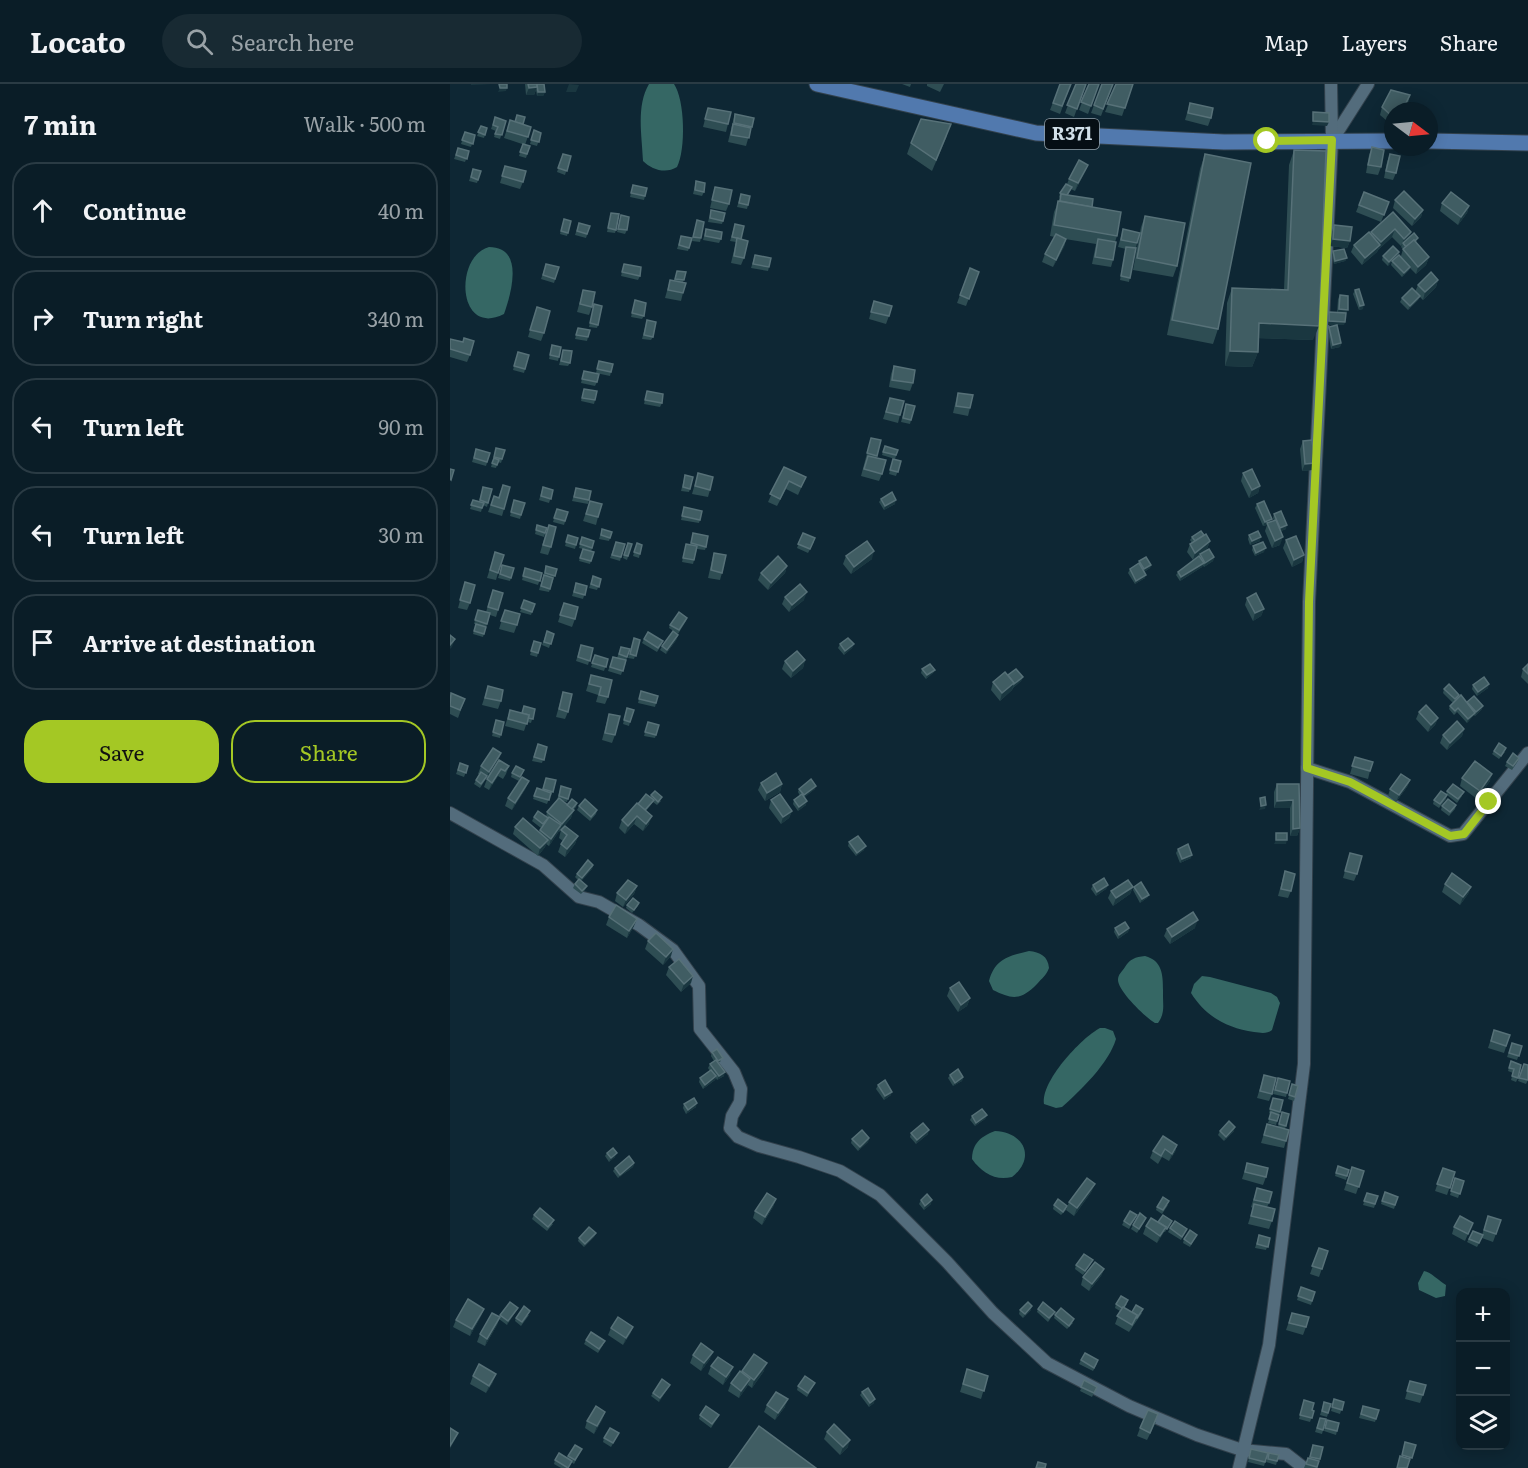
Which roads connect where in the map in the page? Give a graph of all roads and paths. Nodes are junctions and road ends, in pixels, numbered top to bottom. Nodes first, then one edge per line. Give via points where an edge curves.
1 (817, 84) edge
2 (1331, 84) edge
3 (1368, 84) edge
4 (1332, 140) junction
5 (1384, 141) edge
6 (1438, 141) edge
7 (1528, 143) edge
8 (1528, 753) edge
9 (1307, 768) junction
10 (450, 813) edge
11 (1242, 1450) junction
12 (1239, 1468) edge
13 (1304, 1468) edge

1 - 4 main road, R371 via 1036,133 1224,142
2 - 4 street
3 - 4 street
4 - 5 main road, R371
4 - 9 street via 1309,602
6 - 7 main road
8 - 9 street via 1464,834 1450,836 1350,782
9 - 11 street via 1304,1064 1269,1345
10 - 11 street via 543,866 579,897 599,902 673,950 699,986 700,1029 734,1072 741,1089 730,1128 738,1137 840,1172 880,1195 993,1313 1047,1363 1129,1406
11 - 12 street
11 - 13 street via 1286,1454

